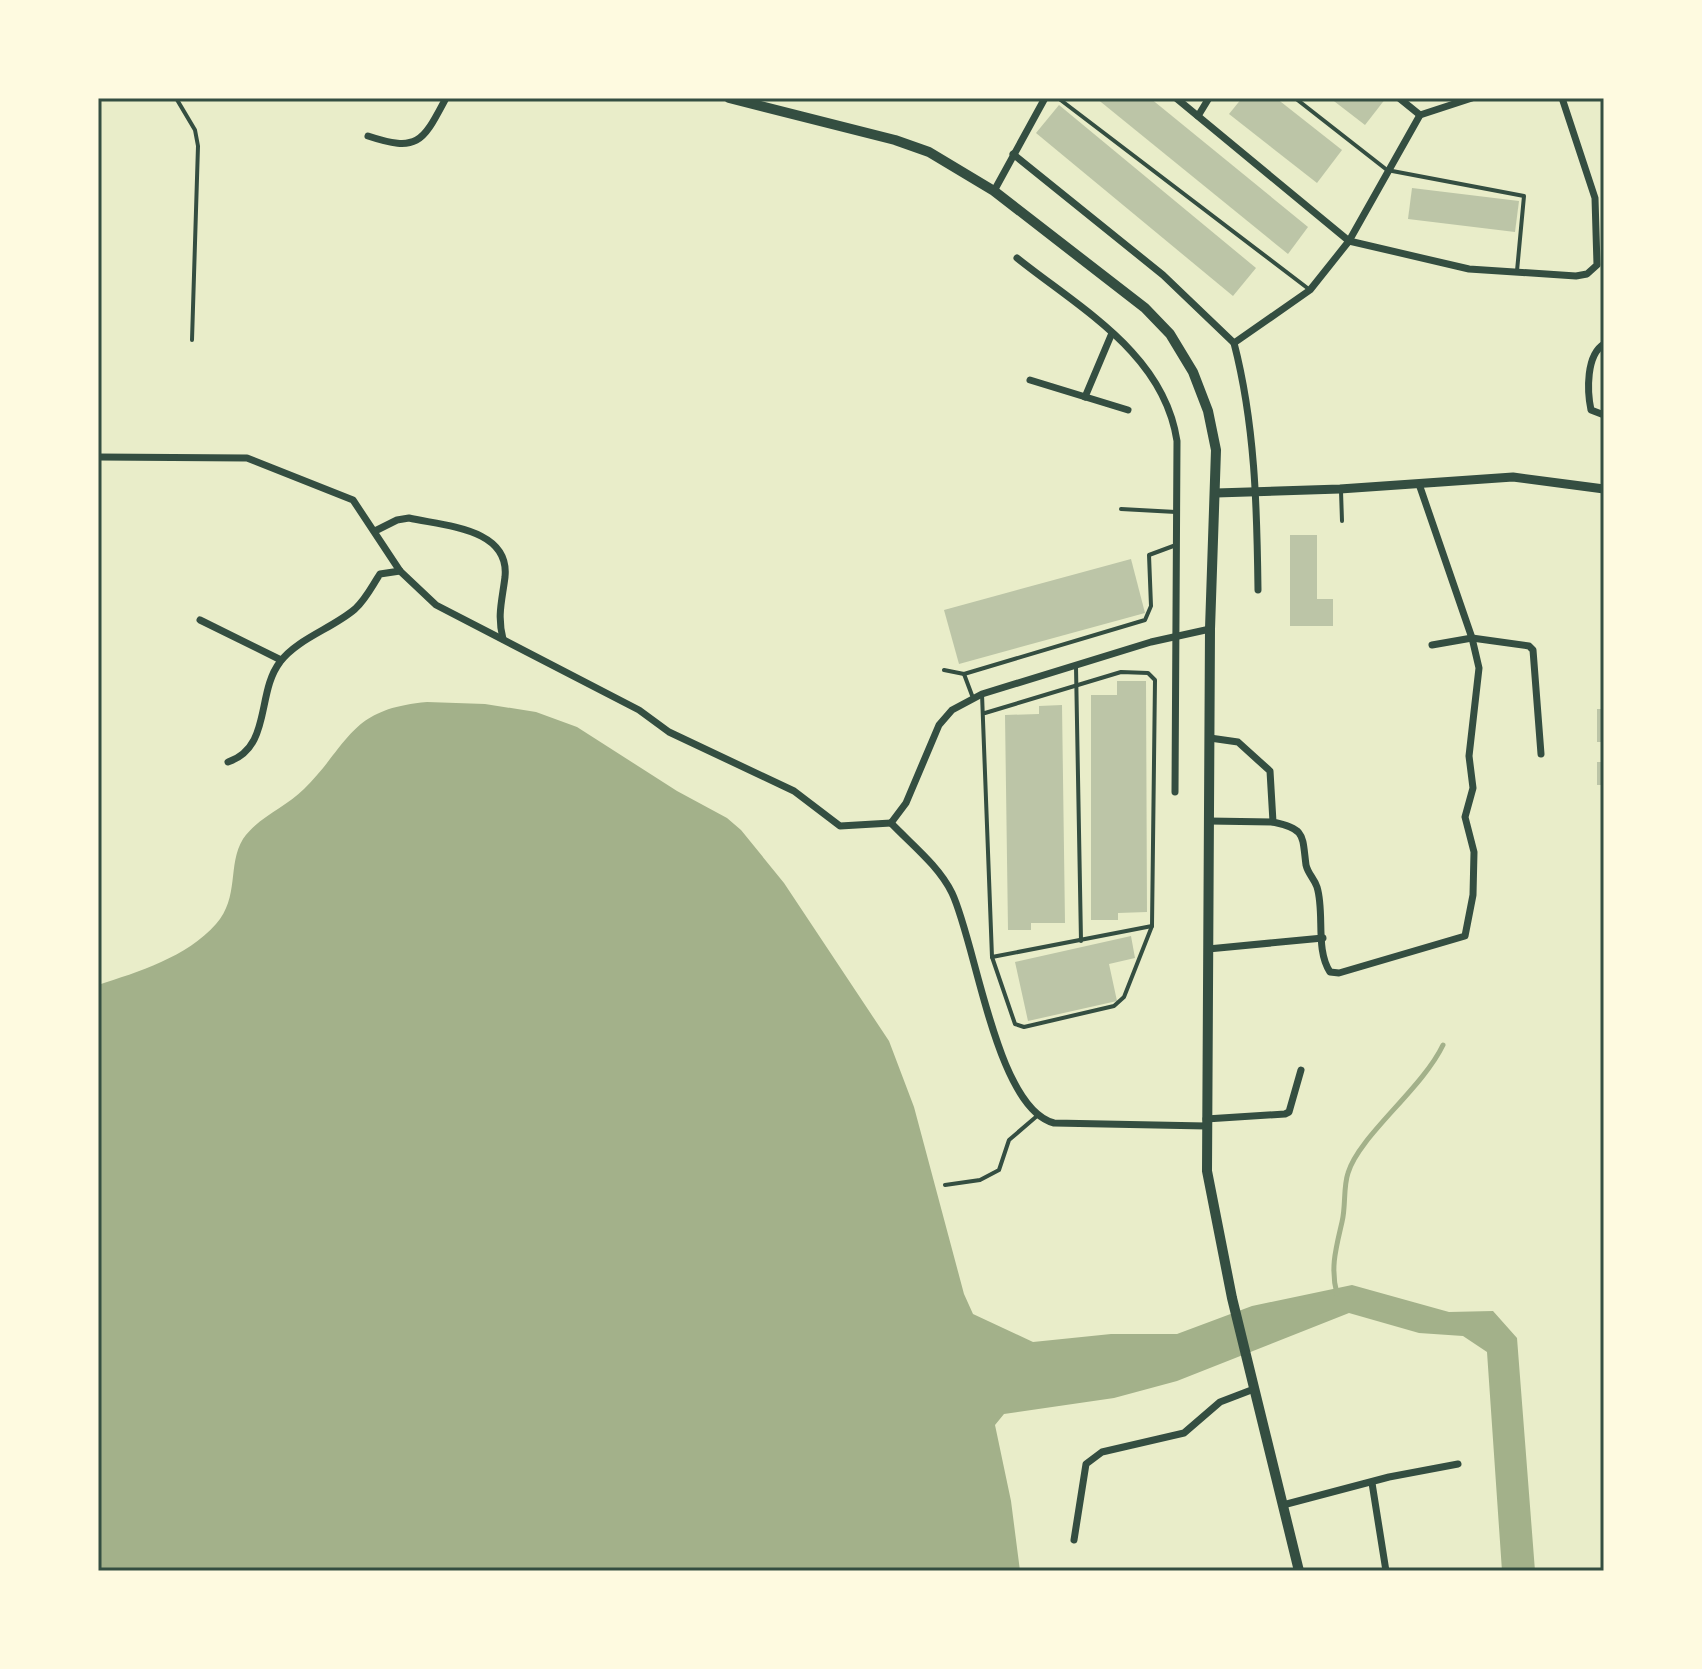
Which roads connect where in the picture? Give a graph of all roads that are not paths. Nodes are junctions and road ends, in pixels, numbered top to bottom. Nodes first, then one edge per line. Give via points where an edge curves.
1 (176, 98) edge
2 (446, 98) edge
3 (729, 98) edge
4 (1045, 98) edge
5 (1058, 98) edge
6 (1176, 98) edge
7 (1209, 98) edge
8 (1295, 98) edge
9 (1399, 98) edge
10 (1472, 98) edge
11 (1562, 98) edge
12 (1420, 115) junction
13 (1198, 116) junction
14 (368, 136) dead end
15 (1013, 154) junction
16 (1387, 170) junction
17 (994, 191) junction
18 (1600, 198) edge
19 (1349, 241) junction
20 (1017, 258) dead end
21 (1517, 271) junction
22 (1310, 290) junction
23 (1112, 333) junction
24 (192, 340) dead end
25 (1234, 343) junction
26 (1604, 344) edge
27 (1030, 380) dead end
28 (1085, 397) junction
29 (1128, 410) dead end
30 (1604, 415) edge
31 (98, 457) edge
32 (1419, 484) junction
33 (1340, 489) junction
34 (1604, 489) edge
35 (1216, 493) junction
36 (1256, 493) junction
37 (1121, 509) dead end
38 (1176, 512) junction
39 (1342, 521) dead end
40 (375, 531) junction
41 (1176, 545) junction
42 (400, 571) junction
43 (1258, 590) dead end
44 (200, 620) dead end
45 (1210, 629) junction
46 (1177, 637) junction
47 (1472, 638) junction
48 (503, 639) junction
49 (1432, 645) dead end
50 (281, 660) junction
51 (1076, 667) junction
52 (944, 670) dead end
53 (964, 674) junction
54 (1078, 685) junction
55 (982, 694) junction
56 (973, 699) junction
57 (985, 713) junction
58 (1210, 738) junction
59 (1541, 754) dead end
60 (228, 762) dead end
61 (1175, 792) dead end
62 (1209, 821) junction
63 (1273, 822) junction
64 (891, 823) junction
65 (1152, 926) junction
66 (1323, 938) junction
67 (1081, 941) junction
68 (1208, 949) junction
69 (992, 957) junction
70 (1301, 1070) dead end
71 (1037, 1116) junction
72 (1206, 1122) junction
73 (945, 1185) dead end
74 (1254, 1389) junction
75 (1458, 1464) dead end
76 (1372, 1483) junction
77 (1283, 1505) junction
78 (1074, 1540) dead end
79 (1299, 1571) edge
80 (1386, 1571) edge

1 - 24 lane via 198,146
2 - 14 street via 427,134 413,144 393,145
3 - 17 main road via 918,148
4 - 15 street
5 - 22 lane
6 - 13 street
7 - 13 street
8 - 16 lane
9 - 12 street
10 - 12 street
11 - 18 street
12 - 16 street
13 - 19 street
15 - 17 street
15 - 25 street via 1163,275
16 - 19 street
16 - 21 lane via 1524,196
17 - 35 main road via 1114,283 1170,334 1208,411 1216,450
18 - 21 street via 1597,265 1587,274
19 - 21 street via 1469,269
19 - 22 street
20 - 23 street
22 - 25 street
23 - 28 street
23 - 38 street via 1135,352 1173,413
25 - 36 street via 1245,387
26 - 30 street via 1591,360 1590,403 1591,410
27 - 28 street
28 - 29 street
31 - 40 street via 247,458 353,500
32 - 33 street
32 - 34 street via 1513,477
32 - 47 street
33 - 36 street
33 - 39 lane
35 - 36 street
35 - 45 main road
36 - 43 street
37 - 38 lane
38 - 41 street
40 - 42 street
40 - 48 street via 409,518 484,536 495,544 505,568 498,611
41 - 46 street
41 - 53 lane via 1149,555 1151,606 1145,620
42 - 48 street via 436,605
42 - 50 street via 380,574 356,608
44 - 50 street
45 - 46 street
45 - 58 main road
46 - 51 street
46 - 61 street
47 - 49 street
47 - 59 street via 1533,650
47 - 66 street via 1479,668 1469,756 1473,788 1465,817 1474,852 1465,936 1339,973 1328,969
48 - 64 street via 639,710 669,732 794,791 840,826
50 - 60 street via 254,741 240,758
51 - 54 lane
51 - 55 street
52 - 53 lane
53 - 56 lane
54 - 57 lane
54 - 65 lane via 1121,672 1148,673 1155,680
54 - 67 lane
55 - 56 street
55 - 57 lane
56 - 64 street via 945,716 906,803
57 - 69 lane
58 - 62 main road
58 - 63 street via 1238,742 1270,771
62 - 63 street
62 - 68 main road
63 - 66 street via 1295,828 1304,839
64 - 71 street via 952,893 1002,1058
65 - 67 lane
65 - 69 lane via 1119,1003 1024,1027 1015,1024
66 - 68 street
67 - 69 lane
68 - 72 main road
70 - 72 street via 1289,1112
71 - 72 street via 1054,1123
71 - 73 lane via 1009,1140 999,1170 980,1180
72 - 74 main road via 1212,1208
74 - 77 main road
74 - 78 street via 1220,1402 1184,1433 1092,1458 1086,1464
75 - 76 street
76 - 77 street
76 - 80 street
77 - 79 main road

